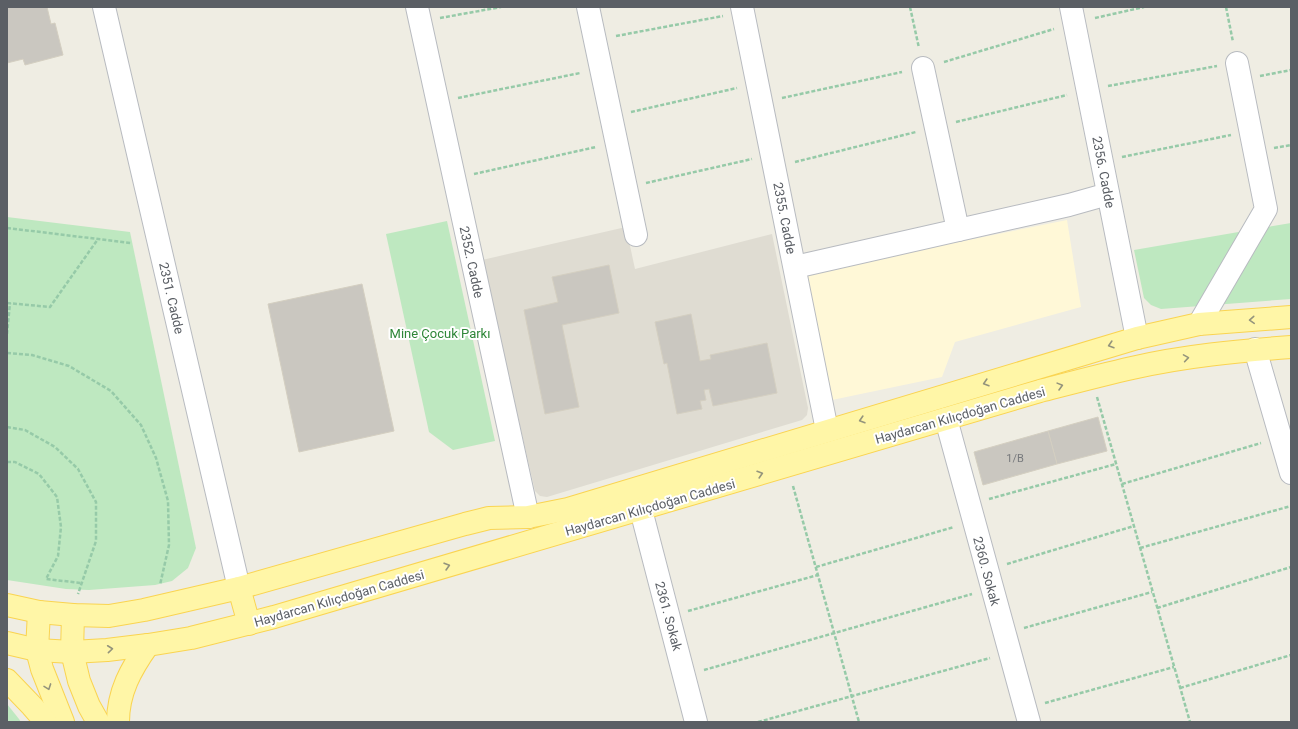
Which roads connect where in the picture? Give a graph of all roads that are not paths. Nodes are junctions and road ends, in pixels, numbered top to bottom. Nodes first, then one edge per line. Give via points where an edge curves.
1 (104, 7) edge
2 (588, 7) edge
3 (743, 10) edge
4 (419, 14) edge
5 (1073, 15) edge
6 (923, 68) road end
7 (1238, 71) road end
8 (1108, 194) junction
9 (958, 230) junction
10 (636, 235) dead end
11 (795, 267) junction
12 (1291, 317) edge
13 (1199, 324) junction
14 (1137, 338) junction
15 (1291, 347) edge
16 (1255, 349) junction
17 (946, 419) junction
18 (827, 430) junction
19 (1291, 473) edge
20 (641, 510) junction
21 (528, 516) junction
22 (239, 588) junction
23 (7, 605) edge
24 (75, 608) junction
25 (39, 612) junction
26 (249, 624) junction
27 (7, 643) edge
28 (148, 646) junction
29 (37, 650) junction
30 (72, 652) junction
31 (7, 680) edge
32 (1027, 715) edge
33 (46, 722) edge
34 (64, 722) edge
35 (98, 722) edge
36 (118, 722) edge
37 (696, 722) edge

1 - 22 street, 2351. Cadde
2 - 10 street
3 - 11 street, 2355. Cadde
4 - 21 street, 2352. Cadde
5 - 8 street, 2356. Cadde
6 - 9 street
7 - 13 street via 1266,209
8 - 9 street
8 - 14 street, 2356. Cadde
9 - 11 street
11 - 18 street, 2355. Cadde
12 -> 13 main road, Haydarcan Kılıçdoğan Caddesi
13 - 14 main road, Haydarcan Kılıçdoğan Caddesi
14 -> 18 main road, Haydarcan Kılıçdoğan Caddesi
15 - 16 main road, Haydarcan Kılıçdoğan Caddesi
17 -> 16 main road, Haydarcan Kılıçdoğan Caddesi via 1132,368 1189,357
16 - 19 street
20 -> 17 main road, Haydarcan Kılıçdoğan Caddesi
17 - 32 street, 2360. Sokak
18 - 21 main road, Haydarcan Kılıçdoğan Caddesi via 568,509
26 -> 20 main road, Haydarcan Kılıçdoğan Caddesi
20 - 37 street, 2361. Sokak
21 - 22 main road, Haydarcan Kılıçdoğan Caddesi via 489,518 464,524
22 - 24 main road, Haydarcan Kılıçdoğan Caddesi via 109,616
22 - 26 main road
23 - 25 main road, Haydarcan Kılıçdoğan Caddesi
24 - 25 main road, Haydarcan Kılıçdoğan Caddesi
24 - 30 main road
25 - 29 main road
26 - 28 main road, Haydarcan Kılıçdoğan Caddesi
27 - 29 main road, Haydarcan Kılıçdoğan Caddesi
30 -> 28 main road, Haydarcan Kılıçdoğan Caddesi
28 - 36 main road via 122,691
29 - 30 main road, Haydarcan Kılıçdoğan Caddesi
29 -> 34 main road via 44,675
30 - 35 main road via 79,681
31 - 33 main road

